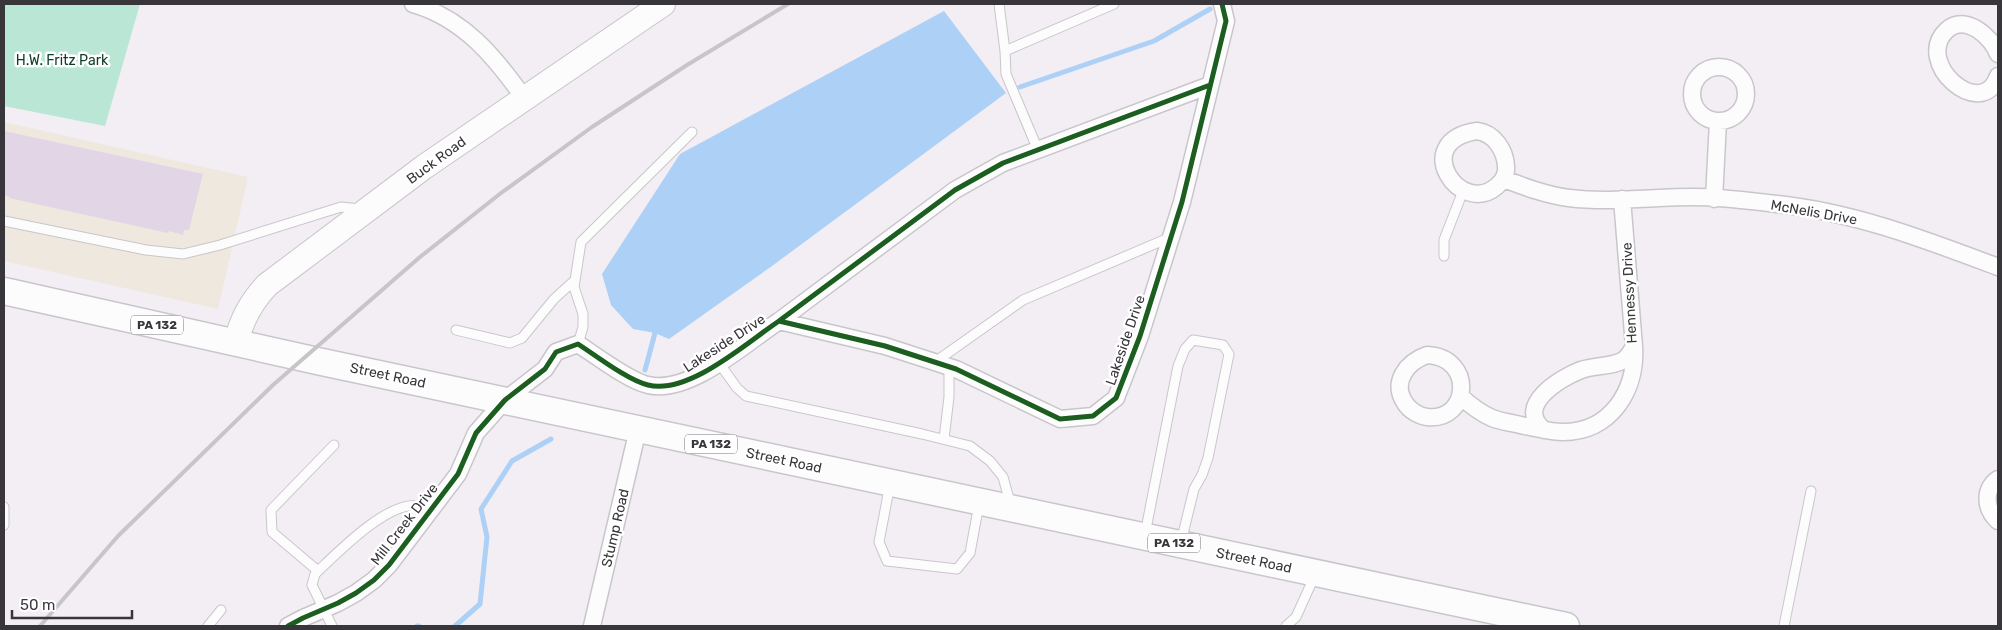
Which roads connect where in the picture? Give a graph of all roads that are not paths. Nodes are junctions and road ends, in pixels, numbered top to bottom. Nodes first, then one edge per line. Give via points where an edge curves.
1 (412, 4) edge
2 (663, 4) edge
3 (1000, 4) edge
4 (1114, 4) edge
5 (1222, 4) edge
6 (1005, 51) junction
7 (1998, 54) edge
8 (1998, 76) edge
9 (1210, 85) junction
10 (524, 98) junction
11 (1718, 121) dead end
12 (692, 132) dead end
13 (1038, 150) junction
14 (1504, 179) junction
15 (1463, 190) junction
16 (1622, 199) junction
17 (1714, 199) junction
18 (366, 210) junction
19 (4, 221) edge
20 (1171, 237) junction
21 (1444, 256) dead end
22 (1998, 267) edge
23 (575, 280) junction
24 (4, 291) edge
25 (779, 321) junction
26 (456, 330) dead end
27 (236, 342) junction
28 (578, 344) junction
29 (1634, 346) junction
30 (719, 363) junction
31 (942, 364) junction
32 (1460, 396) dead end
33 (505, 400) junction
34 (638, 429) junction
35 (1544, 430) junction
36 (944, 439) junction
37 (334, 445) dead end
38 (1998, 479) edge
39 (891, 482) junction
40 (1811, 490) dead end
41 (980, 501) junction
42 (4, 507) edge
43 (1012, 508) junction
44 (429, 511) junction
45 (1998, 521) edge
46 (4, 525) edge
47 (1145, 536) junction
48 (1181, 544) junction
49 (318, 571) junction
50 (1316, 573) junction
51 (323, 609) junction
52 (221, 610) dead end
53 (1516, 621) edge
54 (1557, 625) edge
55 (208, 626) edge
56 (288, 626) edge
57 (332, 626) edge
58 (592, 626) edge
59 (1286, 626) edge
60 (1784, 626) edge

1 - 10 street via 464,29 500,64
2 - 10 street, Buck Road
3 - 6 lane
4 - 6 lane
5 - 9 street, Lakeside Drive via 1226,21
6 - 13 lane via 1006,74
7 - 8 street via 1991,40 1967,25 1950,27 1942,34 1938,45 1943,70 1950,81 1962,89 1983,92 1990,89
9 - 13 street, Lakeside Drive
9 - 20 street, Lakeside Drive
10 - 18 street, Buck Road
11 - 17 street
12 - 23 lane via 581,242
13 - 25 street, Lakeside Drive via 1003,163 955,190
14 - 15 street via 1486,192
14 - 15 street via 1507,169 1501,148 1482,131 1464,133 1446,146 1443,162 1453,184
14 - 16 street, McNelis Drive via 1535,191 1567,198
15 - 21 lane via 1444,240
16 - 17 street, McNelis Drive
16 - 29 street, Hennessy Drive
17 - 22 street, McNelis Drive via 1778,204 1857,219 1922,238
18 - 19 lane via 341,207 183,254 146,250
18 - 27 street, Buck Road via 267,285 246,313
20 - 31 lane via 1022,300
20 - 31 street, Lakeside Drive via 1140,336 1116,398 1093,416 1060,419
23 - 26 lane via 554,299 522,338 510,343
23 - 28 lane via 574,287 583,314
24 - 27 main road, Street Road / PA 132
25 - 30 street, Lakeside Drive
25 - 31 street, Lakeside Drive via 885,346
27 - 33 main road, Street Road / PA 132
28 - 30 street, Lakeside Drive via 646,385 662,387 684,382
28 - 33 street via 556,352 545,369
29 - 35 street via 1631,382 1615,410 1593,426 1578,431
29 - 35 street, Hennessy Drive via 1625,359 1616,364 1580,370 1544,393 1535,406 1533,416
30 - 36 lane via 746,396
31 - 36 lane via 949,397
32 - 35 street via 1491,418
33 - 34 main road, Street Road / PA 132
33 - 44 street, Mill Creek Drive via 476,434 458,474
34 - 39 main road, Street Road / PA 132
34 - 58 street, Stump Road
36 - 43 lane via 970,446 990,461 1003,476
37 - 49 lane via 271,510 272,532
38 - 45 street via 1991,485 1988,502
39 - 41 main road, Street Road / PA 132
39 - 41 lane via 879,542 888,561 957,569 970,553
40 - 60 lane
41 - 43 main road, Street Road / PA 132
42 - 46 lane
43 - 47 main road, Street Road / PA 132
44 - 49 lane via 411,505 373,521
44 - 51 street, Mill Creek Drive via 374,580
47 - 48 main road, Street Road / PA 132
47 - 48 lane via 1178,366 1185,349 1194,340 1223,346 1229,354 1208,458 1194,489
48 - 50 main road, Street Road / PA 132
49 - 51 lane via 312,585
50 - 53 main road, Street Road / PA 132
50 - 59 lane via 1296,618
51 - 56 street, Mill Creek Drive
51 - 57 lane
52 - 55 lane
53 - 54 main road, Street Road / PA 132

